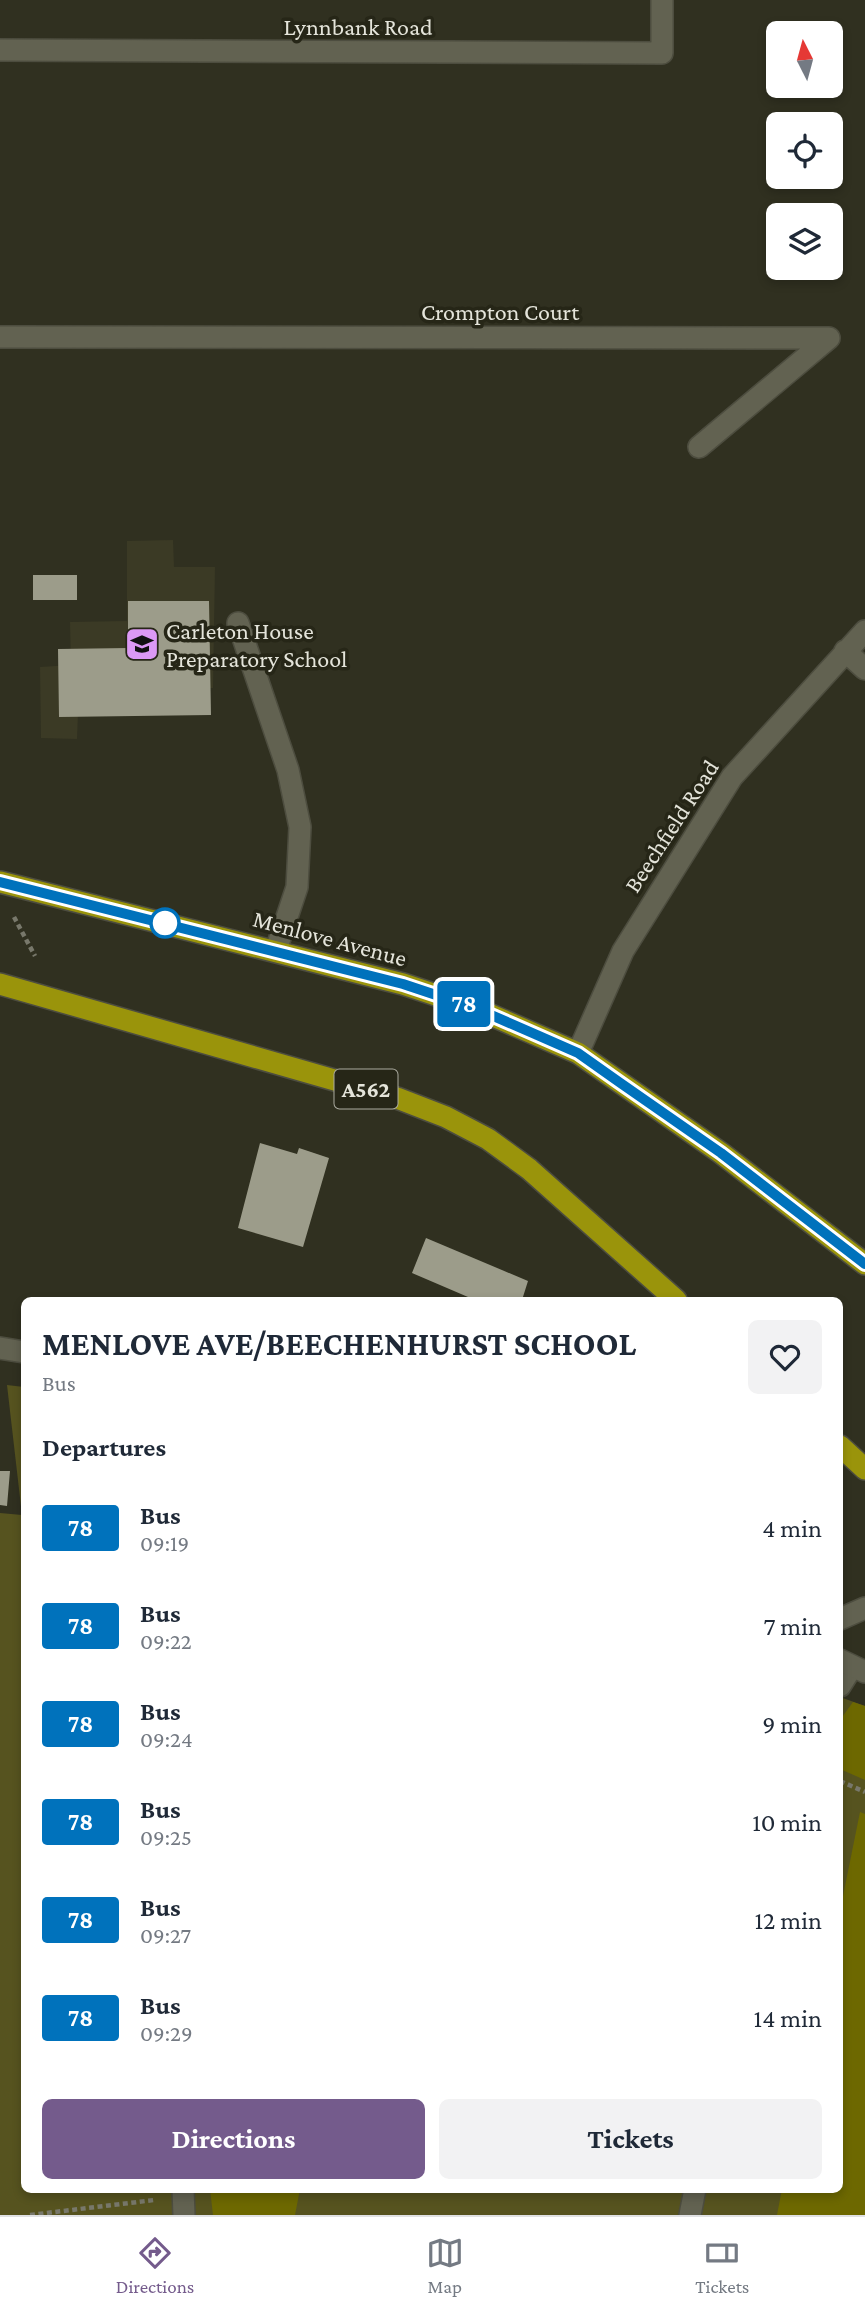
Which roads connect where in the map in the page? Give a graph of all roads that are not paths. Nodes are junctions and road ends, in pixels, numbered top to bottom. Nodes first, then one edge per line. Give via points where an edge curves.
1 (662, 0) edge
2 (0, 50) edge
3 (0, 337) edge
4 (699, 447) dead end
5 (239, 623) dead end
6 (865, 631) edge
7 (845, 651) junction
8 (865, 669) edge
9 (0, 882) edge
10 (276, 950) junction
11 (0, 984) edge
12 (578, 1053) junction
13 (865, 1264) edge
14 (673, 1297) edge
15 (0, 1348) edge
16 (21, 1352) edge
17 (843, 1449) edge
18 (865, 1469) edge
19 (865, 1608) edge
20 (843, 1618) edge
21 (694, 2193) edge
22 (690, 2215) edge

1 - 2 street, Lynnbank Road via 662,54
3 - 4 street, Crompton Court via 830,338
5 - 10 street via 288,770 300,827 297,887
6 - 7 street, Beechfield Road
7 - 8 street
7 - 12 street, Beechfield Road via 732,777 622,951
9 - 10 highway, Menlove Avenue
10 - 12 highway, Menlove Avenue via 475,1008
11 - 14 highway, A562 via 384,1094 446,1116 529,1169
12 - 13 highway, Menlove Avenue via 721,1153
15 - 16 street
17 - 18 highway
19 - 20 street
21 - 22 street

